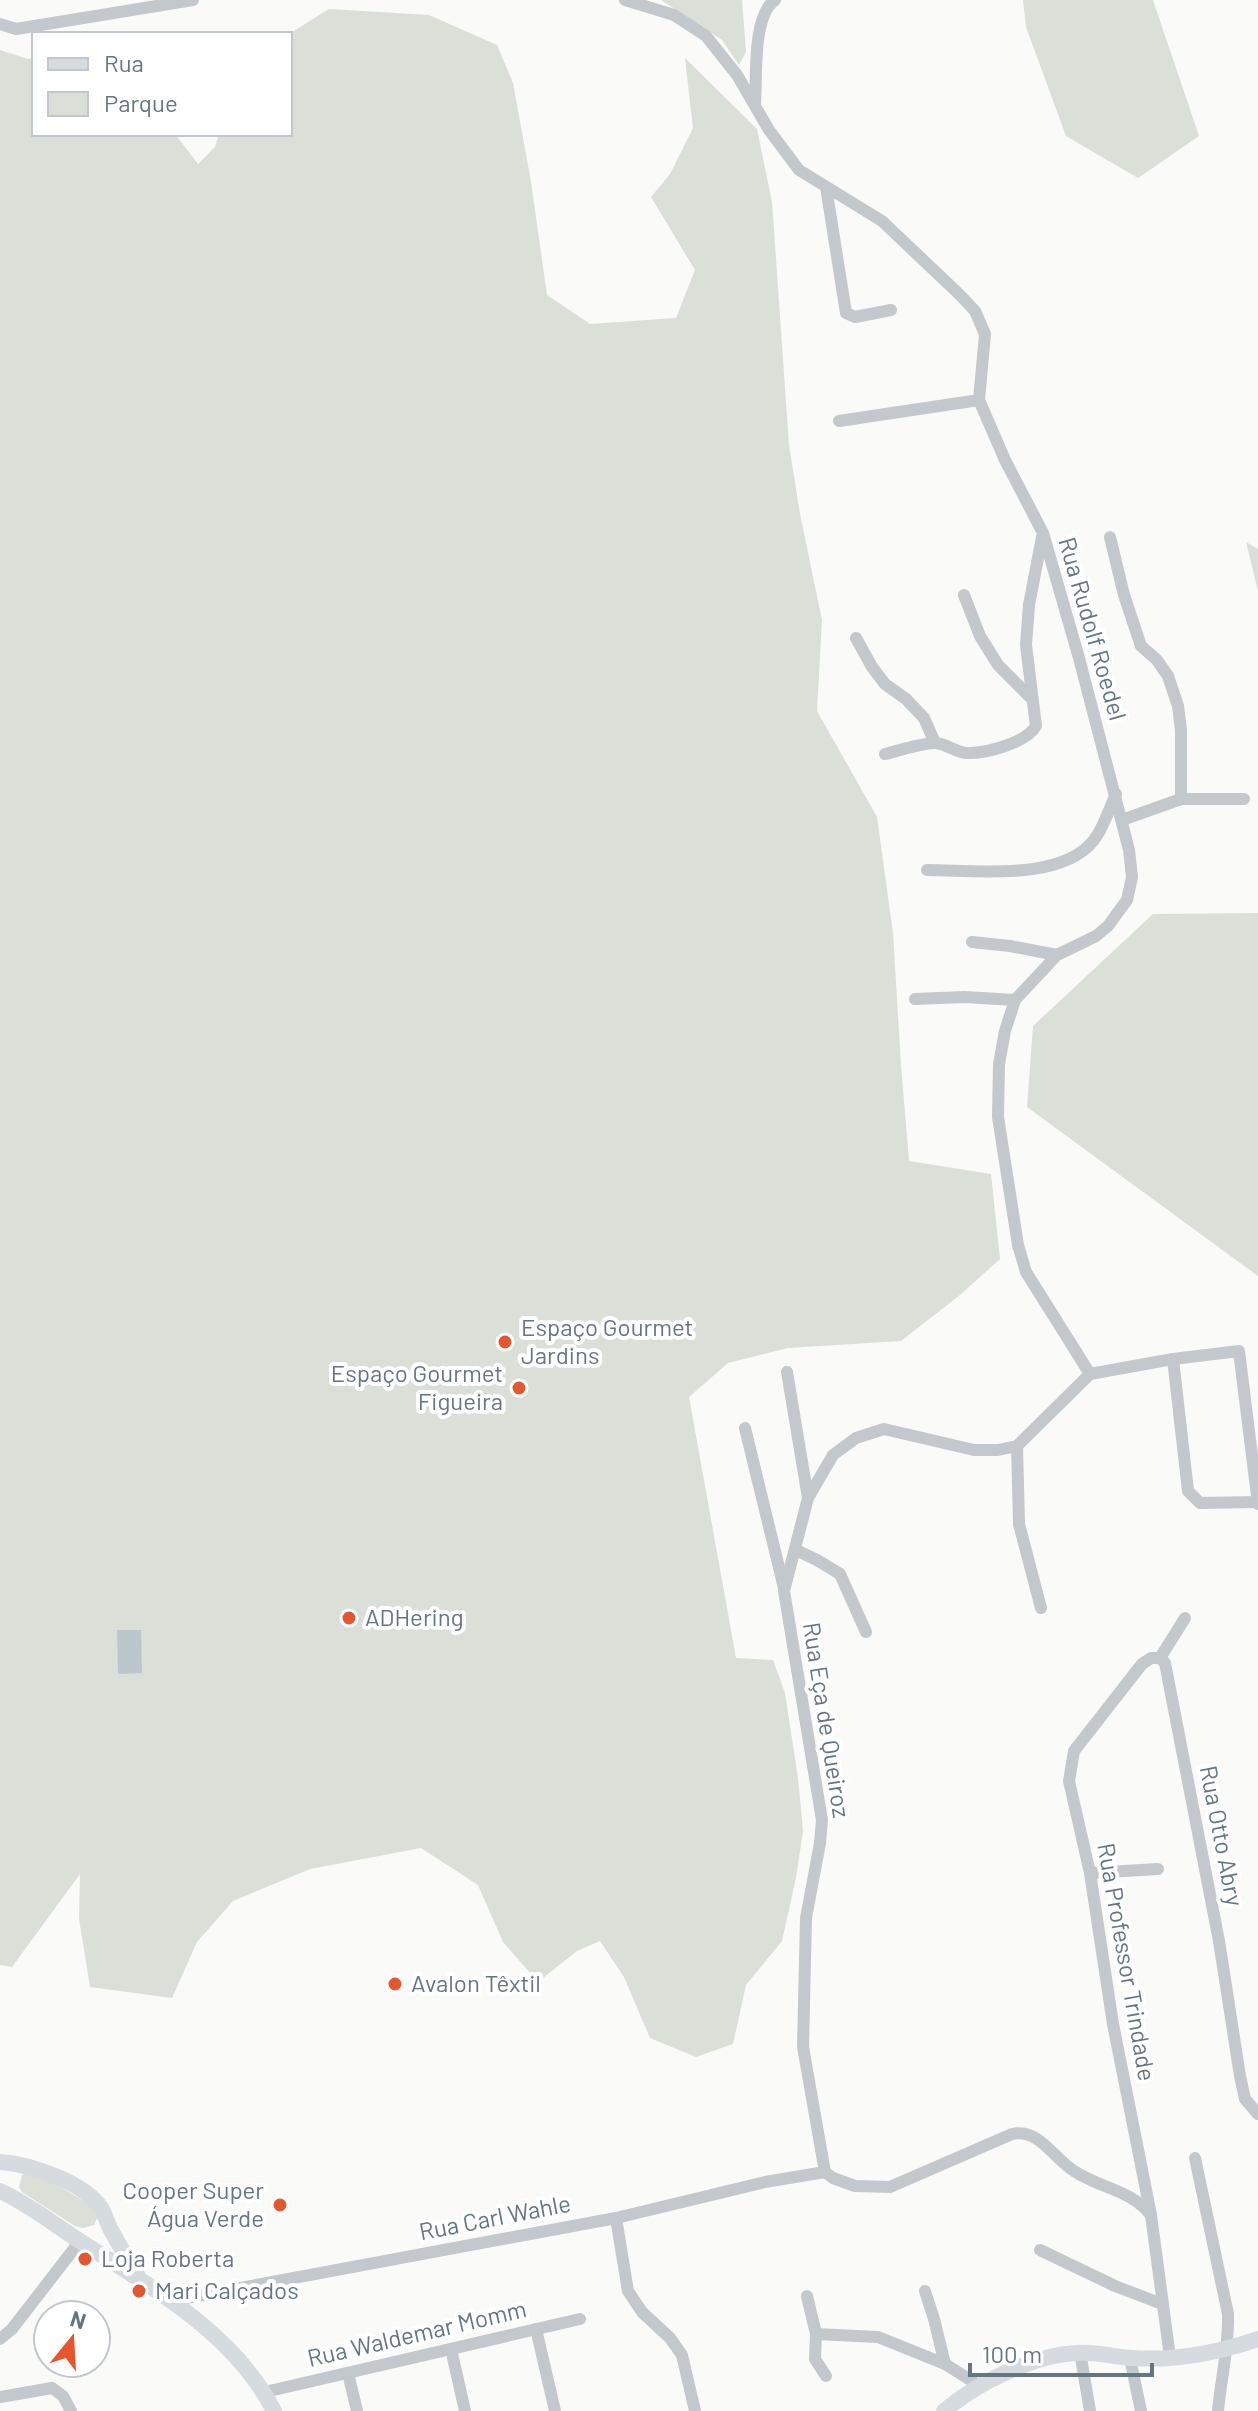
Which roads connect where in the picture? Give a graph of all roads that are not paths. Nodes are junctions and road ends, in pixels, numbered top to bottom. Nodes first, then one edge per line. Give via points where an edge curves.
1 (193, 0) edge
2 (625, 0) edge
3 (775, 0) edge
4 (0, 24) edge
5 (755, 104) junction
6 (826, 187) junction
7 (891, 310) dead end
8 (979, 400) junction
9 (839, 421) dead end
10 (1043, 533) junction
11 (1110, 537) dead end
12 (964, 595) dead end
13 (856, 638) dead end
14 (1032, 699) junction
15 (935, 743) junction
16 (885, 754) dead end
17 (1116, 794) junction
18 (1181, 799) junction
19 (1244, 799) dead end
20 (1122, 820) junction
21 (927, 870) dead end
22 (972, 942) dead end
23 (1057, 955) junction
24 (915, 999) dead end
25 (1015, 1000) junction
26 (1173, 1359) junction
27 (787, 1372) dead end
28 (1090, 1374) junction
29 (745, 1428) dead end
30 (1017, 1446) junction
31 (808, 1498) junction
32 (1258, 1503) edge
33 (796, 1550) junction
34 (784, 1591) junction
35 (1041, 1608) dead end
36 (1185, 1618) dead end
37 (866, 1632) dead end
38 (1160, 1658) junction
39 (1158, 1869) dead end
40 (1090, 1873) junction
41 (1258, 2114) edge
42 (1195, 2158) dead end
43 (0, 2162) edge
44 (27, 2165) junction
45 (825, 2172) junction
46 (6, 2194) edge
47 (1151, 2215) junction
48 (616, 2218) junction
49 (107, 2223) junction
50 (80, 2241) junction
51 (1040, 2250) dead end
52 (140, 2279) junction
53 (925, 2291) dead end
54 (807, 2296) dead end
55 (170, 2301) junction
56 (1162, 2304) junction
57 (580, 2319) dead end
58 (536, 2329) junction
59 (816, 2334) junction
60 (0, 2339) edge
61 (1258, 2339) edge
62 (451, 2349) junction
63 (1227, 2349) junction
64 (1080, 2352) junction
65 (1170, 2357) junction
66 (1130, 2358) junction
67 (945, 2364) junction
68 (348, 2373) junction
69 (826, 2376) dead end
70 (980, 2386) junction
71 (265, 2392) junction
72 (0, 2397) edge
73 (71, 2411) edge
74 (274, 2411) edge
75 (357, 2411) edge
76 (465, 2411) edge
77 (555, 2411) edge
78 (695, 2411) edge
79 (944, 2411) edge
80 (1090, 2411) edge
81 (1141, 2411) edge
82 (1218, 2411) edge

1 - 4 street via 16,29
2 - 5 street, Rua Rudolf Roedel via 674,15 706,36
3 - 5 street via 759,26
5 - 6 street, Rua Rudolf Roedel via 799,170
6 - 7 street via 846,313 855,317
6 - 8 street, Rua Rudolf Roedel via 882,221 975,311 985,334
8 - 9 street
8 - 10 street, Rua Rudolf Roedel
10 - 14 street via 1026,645
10 - 17 street, Rua Rudolf Roedel
11 - 18 street via 1141,646 1168,676 1178,706
12 - 14 street via 998,665
13 - 15 street via 885,684 924,718
14 - 15 street via 1036,726 1023,738 982,752 964,753
15 - 16 street
17 - 20 street, Rua Rudolf Roedel
17 - 21 street via 1095,839 1065,861 1028,870
18 - 19 street
18 - 20 street
20 - 23 street, Rua Rudolf Roedel via 1132,877 1127,900 1096,936
22 - 23 street
23 - 25 street, Rua Rudolf Roedel
24 - 25 street
25 - 28 street, Rua Rudolf Roedel via 999,1064 998,1117 1018,1245 1026,1272
26 - 28 street
26 - 32 street via 1188,1491 1200,1503
26 - 32 street via 1239,1351
27 - 31 street
28 - 30 street
29 - 34 street
30 - 31 street, Rua Eça de Queiroz via 974,1450 884,1429 856,1438 833,1455
30 - 35 street via 1019,1524
31 - 33 street, Rua Eça de Queiroz
33 - 34 street, Rua Eça de Queiroz
33 - 37 street via 840,1574
34 - 45 street, Rua Eça de Queiroz via 822,1820 806,1918 803,2047
36 - 38 street, Rua Professor Trindade
38 - 40 street, Rua Professor Trindade via 1142,1664 1074,1751 1069,1781
38 - 41 street, Rua Otto Abry via 1219,1941 1240,2076 1245,2099
39 - 40 street
40 - 47 street, Rua Professor Trindade
42 - 63 street via 1228,2314
43 - 44 main road
44 - 46 main road via 13,2174
44 - 49 main road via 99,2204
45 - 47 street via 855,2186 890,2187 1012,2134 1029,2133 1073,2171 1125,2194
45 - 48 street, Rua Carl Wahle
46 - 50 main road
47 - 56 street, Rua Professor Trindade
48 - 55 street, Rua Carl Wahle
48 - 78 street via 628,2291 682,2355
49 - 50 main road
49 - 52 main road
50 - 52 main road
50 - 60 street
51 - 56 street
52 - 55 main road
53 - 67 street
54 - 59 street
55 - 71 main road via 222,2342
56 - 65 street, Rua Professor Trindade
57 - 58 street, Rua Waldemar Momm
58 - 62 street, Rua Waldemar Momm
58 - 77 street
59 - 67 street via 878,2337
59 - 69 street via 815,2359
61 - 63 main road
62 - 68 street, Rua Waldemar Momm
62 - 76 street
63 - 65 main road
63 - 82 street
64 - 66 main road
64 - 70 main road via 1023,2366
64 - 80 street
65 - 66 main road
66 - 81 street
67 - 70 street
68 - 71 street, Rua Waldemar Momm
68 - 75 street
70 - 79 main road
71 - 74 main road
72 - 73 street via 52,2388

